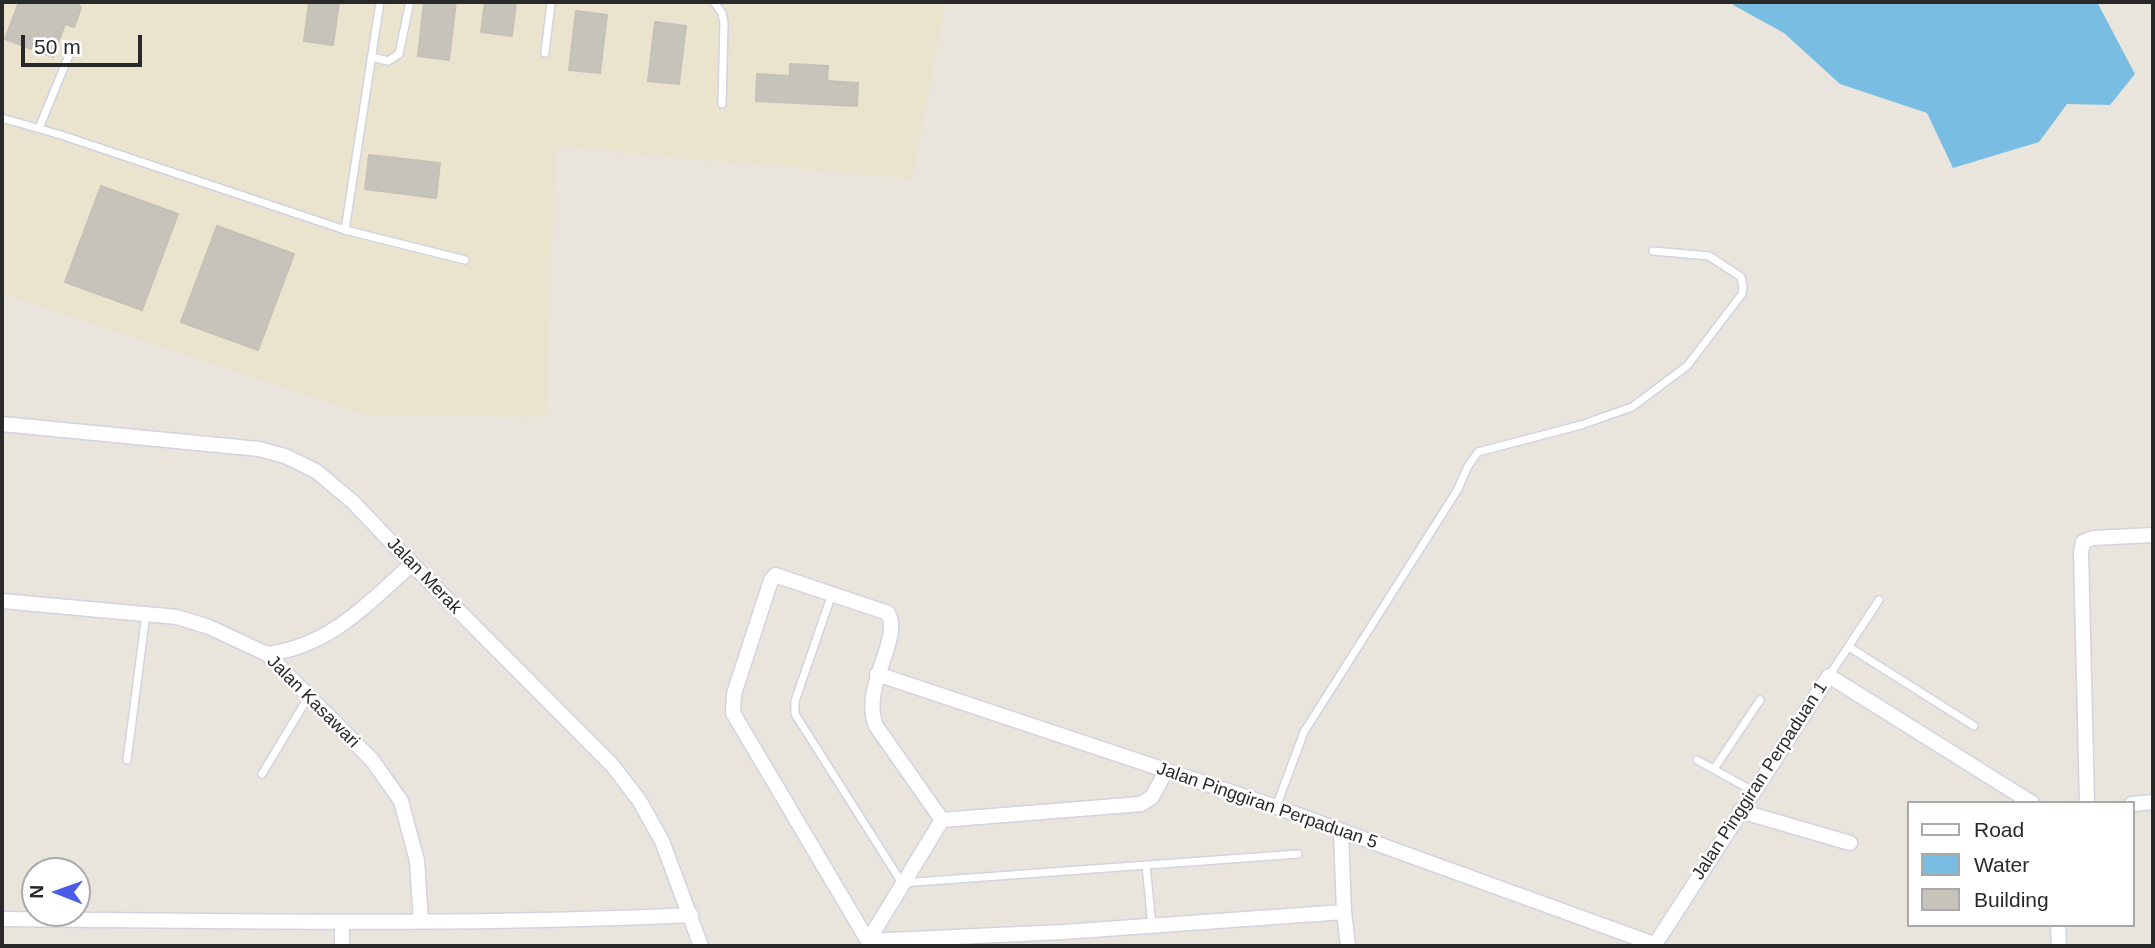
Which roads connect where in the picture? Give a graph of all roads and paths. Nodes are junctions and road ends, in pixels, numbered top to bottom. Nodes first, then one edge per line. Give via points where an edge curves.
1 (380, 2) edge
2 (551, 2) edge
3 (714, 2) edge
4 (409, 6) dead end
5 (72, 48) dead end
6 (545, 52) dead end
7 (371, 57) junction
8 (722, 104) dead end
9 (2, 118) edge
10 (39, 128) junction
11 (345, 230) junction
12 (1653, 251) dead end
13 (466, 260) dead end
14 (2, 424) edge
15 (2153, 536) edge
16 (412, 564) junction
17 (832, 593) junction
18 (1879, 600) dead end
19 (2, 601) edge
20 (146, 614) junction
21 (1849, 647) junction
22 (267, 654) junction
23 (877, 674) junction
24 (1829, 676) junction
25 (310, 695) junction
26 (1760, 700) dead end
27 (1974, 726) dead end
28 (127, 760) dead end
29 (1697, 760) dead end
30 (1714, 769) junction
31 (1166, 771) junction
32 (262, 774) dead end
33 (1753, 791) junction
34 (2029, 801) edge
35 (2087, 801) edge
36 (2153, 802) edge
37 (2134, 804) edge
38 (1276, 807) junction
39 (1740, 811) junction
40 (942, 820) junction
41 (1341, 832) junction
42 (1850, 843) dead end
43 (1298, 854) dead end
44 (1146, 865) junction
45 (902, 883) junction
46 (1344, 912) junction
47 (691, 915) junction
48 (2, 919) edge
49 (421, 921) junction
50 (342, 922) junction
51 (1152, 926) junction
52 (2058, 927) edge
53 (1063, 939) edge
54 (867, 941) junction
55 (1654, 945) edge
56 (342, 946) edge
57 (701, 946) edge
58 (1348, 946) edge
59 (2059, 946) edge

1 - 7 lane
2 - 6 lane
3 - 8 lane via 724,23
4 - 7 lane via 399,54 388,61
5 - 10 lane
7 - 11 lane
9 - 10 lane
10 - 11 lane
11 - 13 lane
12 - 38 lane via 1710,256 1741,277 1742,294 1687,366 1632,407 1478,452 1304,732
14 - 16 street, Jalan Merak via 259,449 285,456 316,471 353,502
15 - 35 street via 2083,542
16 - 22 street via 336,629 296,649
16 - 47 street, Jalan Merak via 612,765 662,841
17 - 23 street via 888,613 892,620
17 - 45 lane via 795,701 795,714
17 - 54 street via 773,577 734,694 733,713
18 - 21 lane
19 - 20 street, Jalan Kasawari
20 - 22 street, Jalan Kasawari via 209,627
20 - 28 lane
21 - 24 lane
21 - 27 lane
22 - 25 street, Jalan Kasawari
23 - 31 street, Jalan Pinggiran Perpaduan 5
23 - 40 street via 871,705 876,726
24 - 33 street, Jalan Pinggiran Perpaduan 1
24 - 34 street, Jalan Pinggiran Perpaduan 1
25 - 32 lane
25 - 49 street, Jalan Kasawari via 372,760 401,801 418,861
26 - 30 lane
29 - 30 lane
30 - 33 lane
31 - 38 street, Jalan Pinggiran Perpaduan 5
31 - 40 street via 1152,797 1141,804
33 - 39 street, Jalan Pinggiran Perpaduan 1
36 - 37 street
38 - 41 street, Jalan Pinggiran Perpaduan 5
39 - 42 street
39 - 55 street, Jalan Pinggiran Perpaduan 1
40 - 45 street
41 - 46 street
41 - 55 street, Jalan Pinggiran Perpaduan 5
43 - 44 lane
44 - 45 lane
44 - 51 lane
45 - 54 street
46 - 51 street
46 - 58 street
47 - 49 street
47 - 57 street, Jalan Merak
48 - 50 street
49 - 50 street
50 - 56 street
51 - 53 street
52 - 59 street
53 - 54 street

